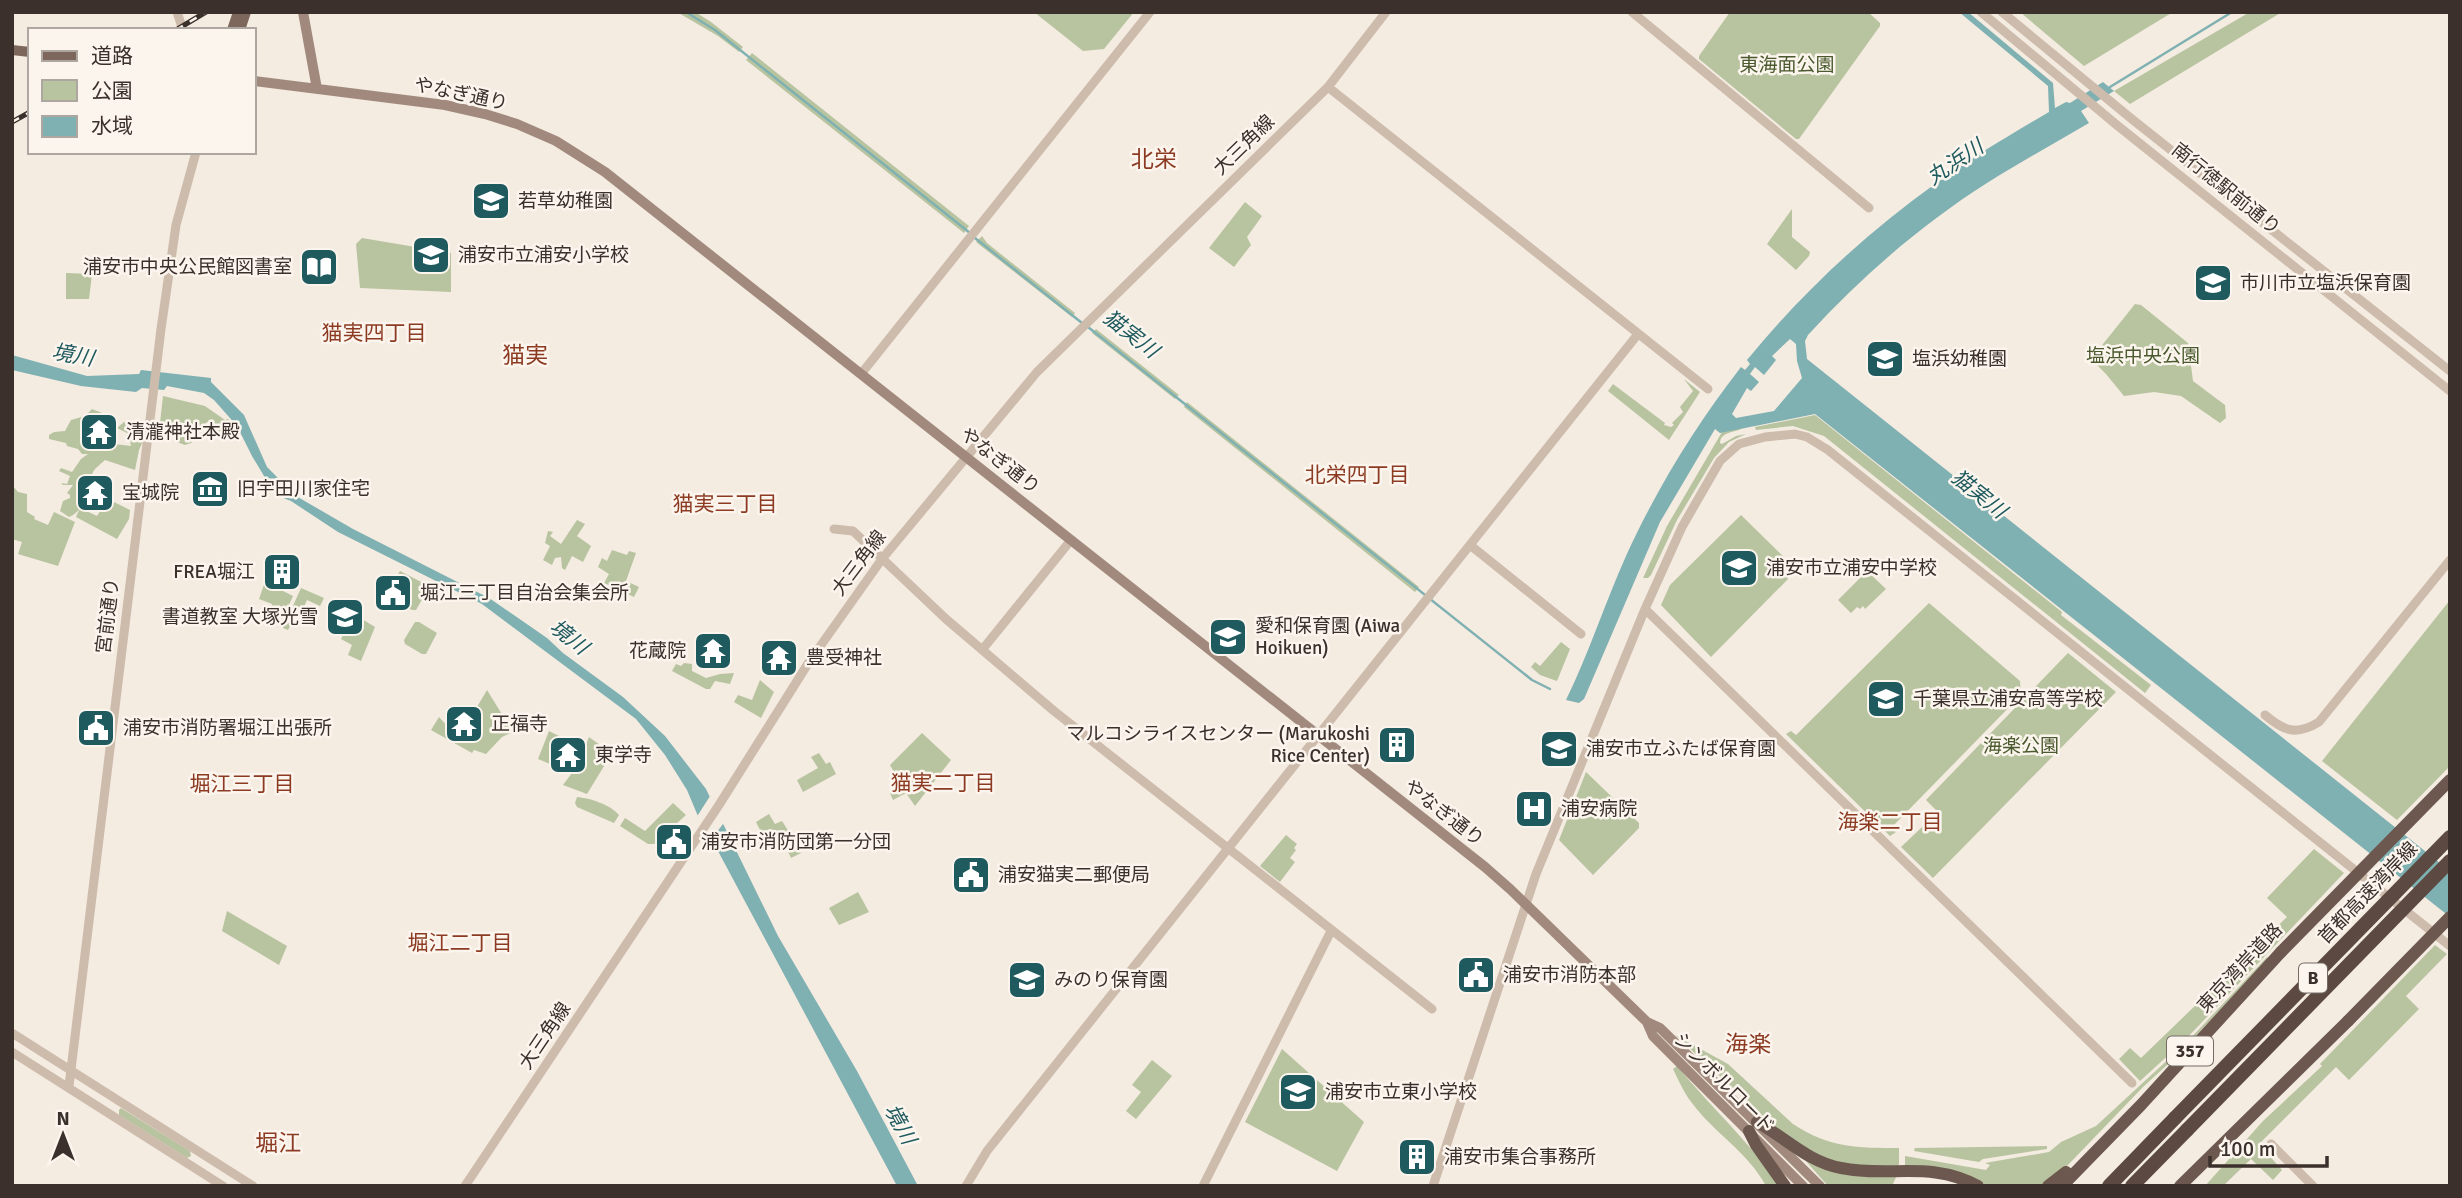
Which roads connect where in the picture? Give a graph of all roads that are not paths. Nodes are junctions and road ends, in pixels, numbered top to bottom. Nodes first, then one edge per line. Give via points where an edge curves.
1 (303, 12) edge
2 (1150, 12) edge
3 (1386, 12) edge
4 (1632, 12) edge
5 (1981, 12) edge
6 (2002, 12) edge
7 (256, 81) edge
8 (1328, 87) junction
9 (317, 89) junction
10 (195, 154) edge
11 (1869, 208) dead end
12 (1638, 334) junction
13 (2450, 371) edge
14 (861, 374) junction
15 (1708, 389) dead end
16 (2450, 391) edge
17 (966, 456) junction
18 (834, 529) dead end
19 (1071, 540) junction
20 (1470, 545) junction
21 (882, 559) junction
22 (2450, 560) edge
23 (1645, 609) junction
24 (1581, 634) dead end
25 (982, 650) junction
26 (2265, 715) dead end
27 (1318, 736) junction
28 (2450, 780) edge
29 (2450, 837) edge
30 (1228, 848) junction
31 (2450, 861) edge
32 (1526, 905) junction
33 (2450, 917) edge
34 (1331, 931) junction
35 (2450, 946) edge
36 (1432, 1009) dead end
37 (1647, 1022) joint
38 (12, 1034) edge
39 (12, 1052) edge
40 (71, 1071) junction
41 (2132, 1083) dead end
42 (69, 1086) junction
43 (1753, 1127) junction
44 (2271, 1144) dead end
45 (2097, 1149) junction
46 (223, 1186) edge
47 (253, 1186) edge
48 (465, 1186) edge
49 (966, 1186) edge
50 (1203, 1186) edge
51 (1433, 1186) edge
52 (1785, 1186) edge
53 (1803, 1186) edge
54 (1820, 1186) edge
55 (1978, 1186) edge
56 (2048, 1186) edge
57 (2062, 1186) edge
58 (2109, 1186) edge
59 (2132, 1186) edge
60 (2180, 1186) edge
61 (2313, 1186) edge

1 - 9 main road
2 - 14 street
3 - 8 street, 大三角線
4 - 11 street
5 - 16 street, 南行徳駅前通り
6 - 13 street, 南行徳駅前通り
7 - 9 main road, やなぎ通り
8 - 12 street
8 - 17 street, 大三角線 via 1015,396
9 - 14 main road, やなぎ通り via 467,109 556,141 625,187
10 - 40 street, 宮前通り via 176,225 153,391
12 - 15 street
12 - 20 street
14 - 17 main road, やなぎ通り
17 - 19 main road, やなぎ通り
17 - 21 street, 大三角線
18 - 21 street via 853,531
19 - 25 street
19 - 27 main road, やなぎ通り
20 - 24 street
20 - 27 street
21 - 25 street
21 - 48 street, 大三角線 via 809,662
22 - 26 street via 2319,722 2306,729 2287,730
23 - 32 street
23 - 35 street via 1682,527 1720,461 1749,440 1784,434 1807,437
23 - 41 street
25 - 30 street
27 - 30 street
27 - 32 main road, やなぎ通り via 1485,867
28 - 45 highway, 東京湾岸道路 / 357, bridge
29 - 58 highway, 首都高速湾岸線 / B, bridge
30 - 34 street
30 - 49 street via 987,1151
31 - 59 highway, 首都高速湾岸線 / B, bridge
32 - 37 main road, やなぎ通り
32 - 51 street
33 - 60 highway, bridge
34 - 36 street
34 - 50 street
37 - 43 main road, シンボルロード via 1653,1036
38 - 40 street
39 - 42 street
40 - 42 street, 宮前通り
40 - 47 street
42 - 46 street
43 - 52 highway via 1756,1145
43 - 53 main road, シンボルロード
43 - 54 main road, シンボルロード
43 - 55 highway via 1838,1168 1927,1170
44 - 61 street
45 - 56 highway
45 - 57 highway, 東京湾岸道路 / 357

